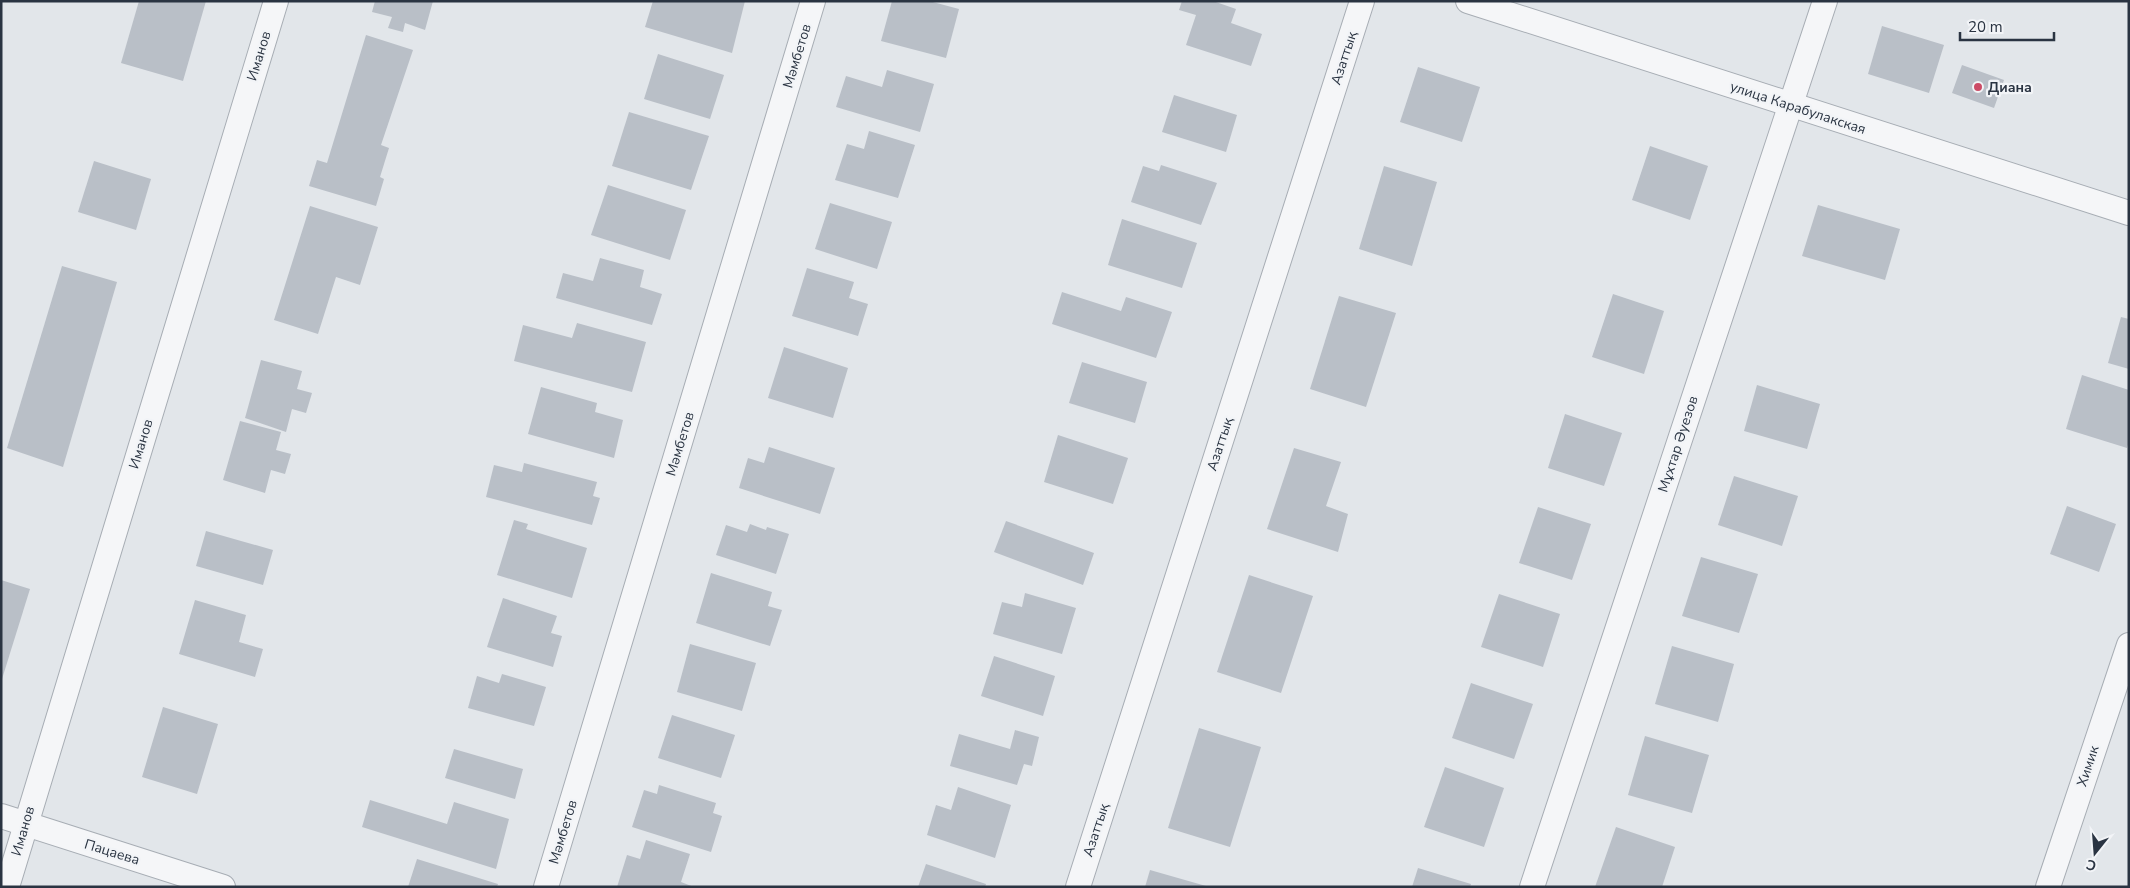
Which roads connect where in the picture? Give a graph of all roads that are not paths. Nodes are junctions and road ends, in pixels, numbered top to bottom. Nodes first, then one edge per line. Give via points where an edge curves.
1 (276, 1) edge
2 (813, 1) edge
3 (1362, 1) edge
4 (1468, 1) edge
5 (1825, 1) edge
6 (1790, 105) junction
7 (2129, 213) edge
8 (2129, 645) edge
9 (1, 816) edge
10 (25, 825) junction
11 (7, 887) edge
12 (223, 887) edge
13 (546, 887) edge
14 (1078, 887) edge
15 (1532, 887) edge
16 (2048, 887) edge

1 - 10 street, Иманов
2 - 13 street, Мәмбетов
3 - 14 street, Азаттық
4 - 6 street, улица Карабулакская
5 - 6 street, Мұхтар Әуезов
6 - 7 street, улица Карабулакская
6 - 15 street, Мұхтар Әуезов
8 - 16 street, Химик
9 - 10 street, Пацаева
10 - 11 street, Иманов
10 - 12 street, Пацаева

